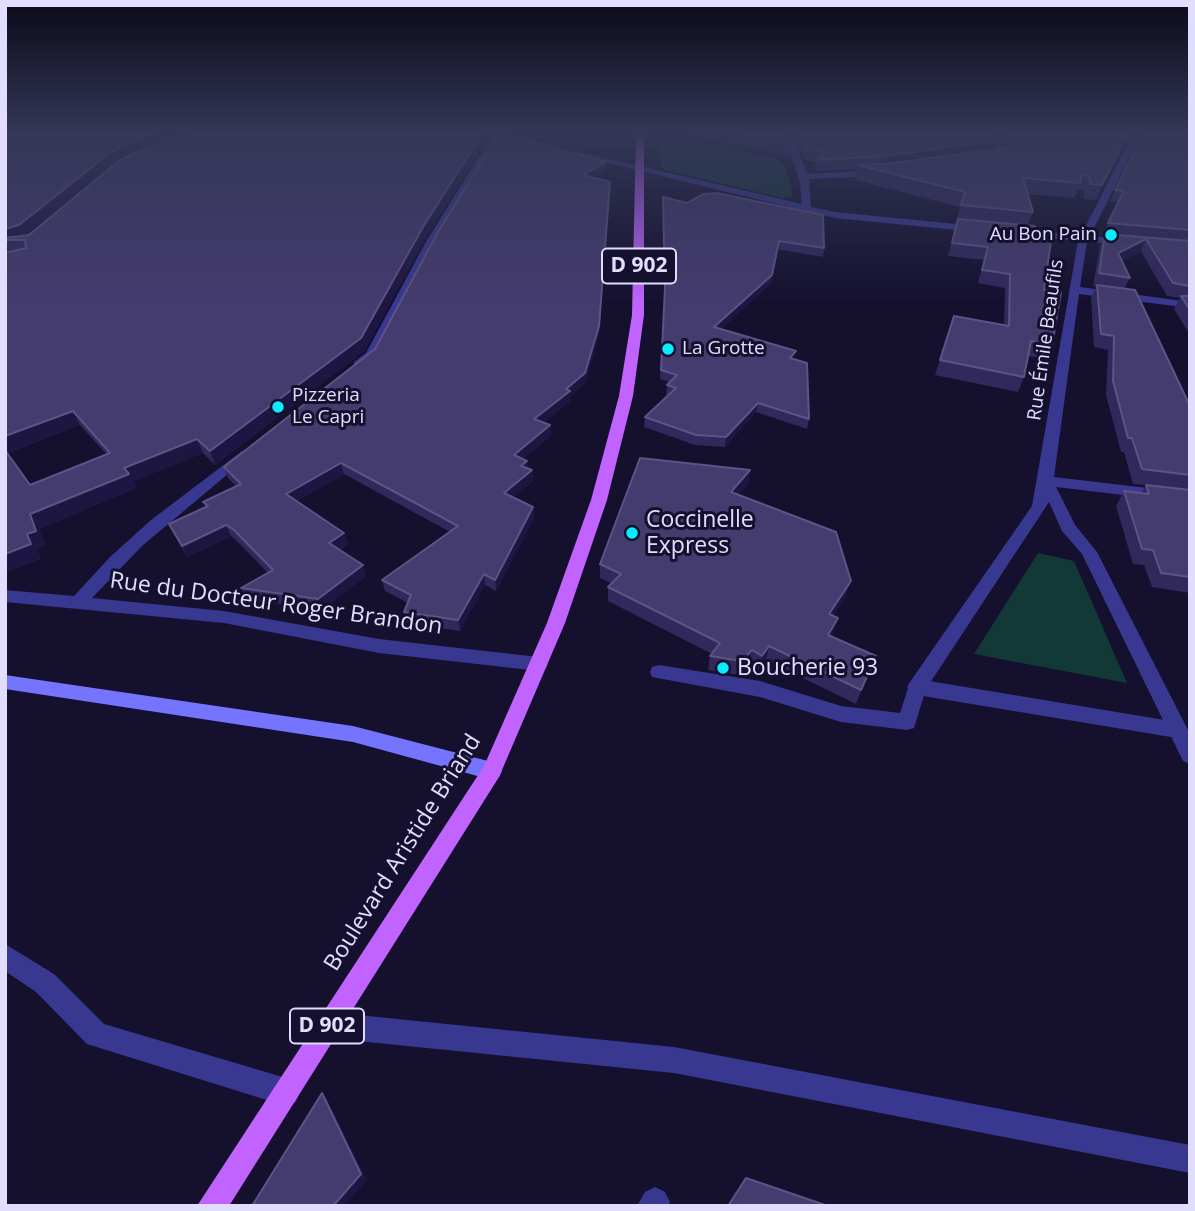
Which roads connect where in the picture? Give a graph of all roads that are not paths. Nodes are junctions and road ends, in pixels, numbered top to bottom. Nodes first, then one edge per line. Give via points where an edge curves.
1 (461, 191) edge
2 (641, 191) edge
3 (728, 191) edge
4 (806, 191) edge
5 (1105, 191) edge
6 (806, 209) junction
7 (983, 229) edge
8 (1010, 232) edge
9 (1084, 238) junction
10 (1138, 243) edge
11 (1076, 290) junction
12 (1190, 304) edge
13 (350, 372) edge
14 (255, 446) edge
15 (1046, 481) junction
16 (1190, 498) edge
17 (5, 596) edge
18 (79, 602) junction
19 (539, 664) junction
20 (659, 672) dead end
21 (5, 682) edge
22 (917, 687) junction
23 (1177, 730) junction
24 (1190, 755) edge
25 (492, 771) junction
26 (5, 956) edge
27 (328, 1025) junction
28 (286, 1092) junction
29 (1190, 1159) edge
30 (212, 1206) edge

1 - 13 street via 371,355
2 - 19 main road, Boulevard Aristide Briand / D 902 via 638,315 626,396 599,500
3 - 6 street
4 - 6 street
5 - 9 street, Rue Émile Beaufils
6 - 7 street
8 - 9 street
9 - 10 street
9 - 11 street, Rue Émile Beaufils
11 - 12 street
11 - 15 street, Rue Émile Beaufils
14 - 18 street via 149,528
15 - 16 street
15 - 22 street, Rue Émile Beaufils via 1040,506
15 - 23 street via 1068,527 1089,552
17 - 18 street, Rue du Docteur Roger Brandon
18 - 19 street, Rue du Docteur Roger Brandon via 224,617 379,646
19 - 25 main road, Boulevard Aristide Briand / D 902
20 - 22 street, Rue Émile Beaufils via 760,689 841,714 907,722
21 - 25 street via 353,734
22 - 23 street
23 - 24 street
25 - 27 main road, Boulevard Aristide Briand / D 902
26 - 28 street via 45,983 96,1035
27 - 28 main road, Boulevard Aristide Briand / D 902
27 - 29 street via 674,1060
28 - 30 main road, Boulevard Aristide Briand / D 902

